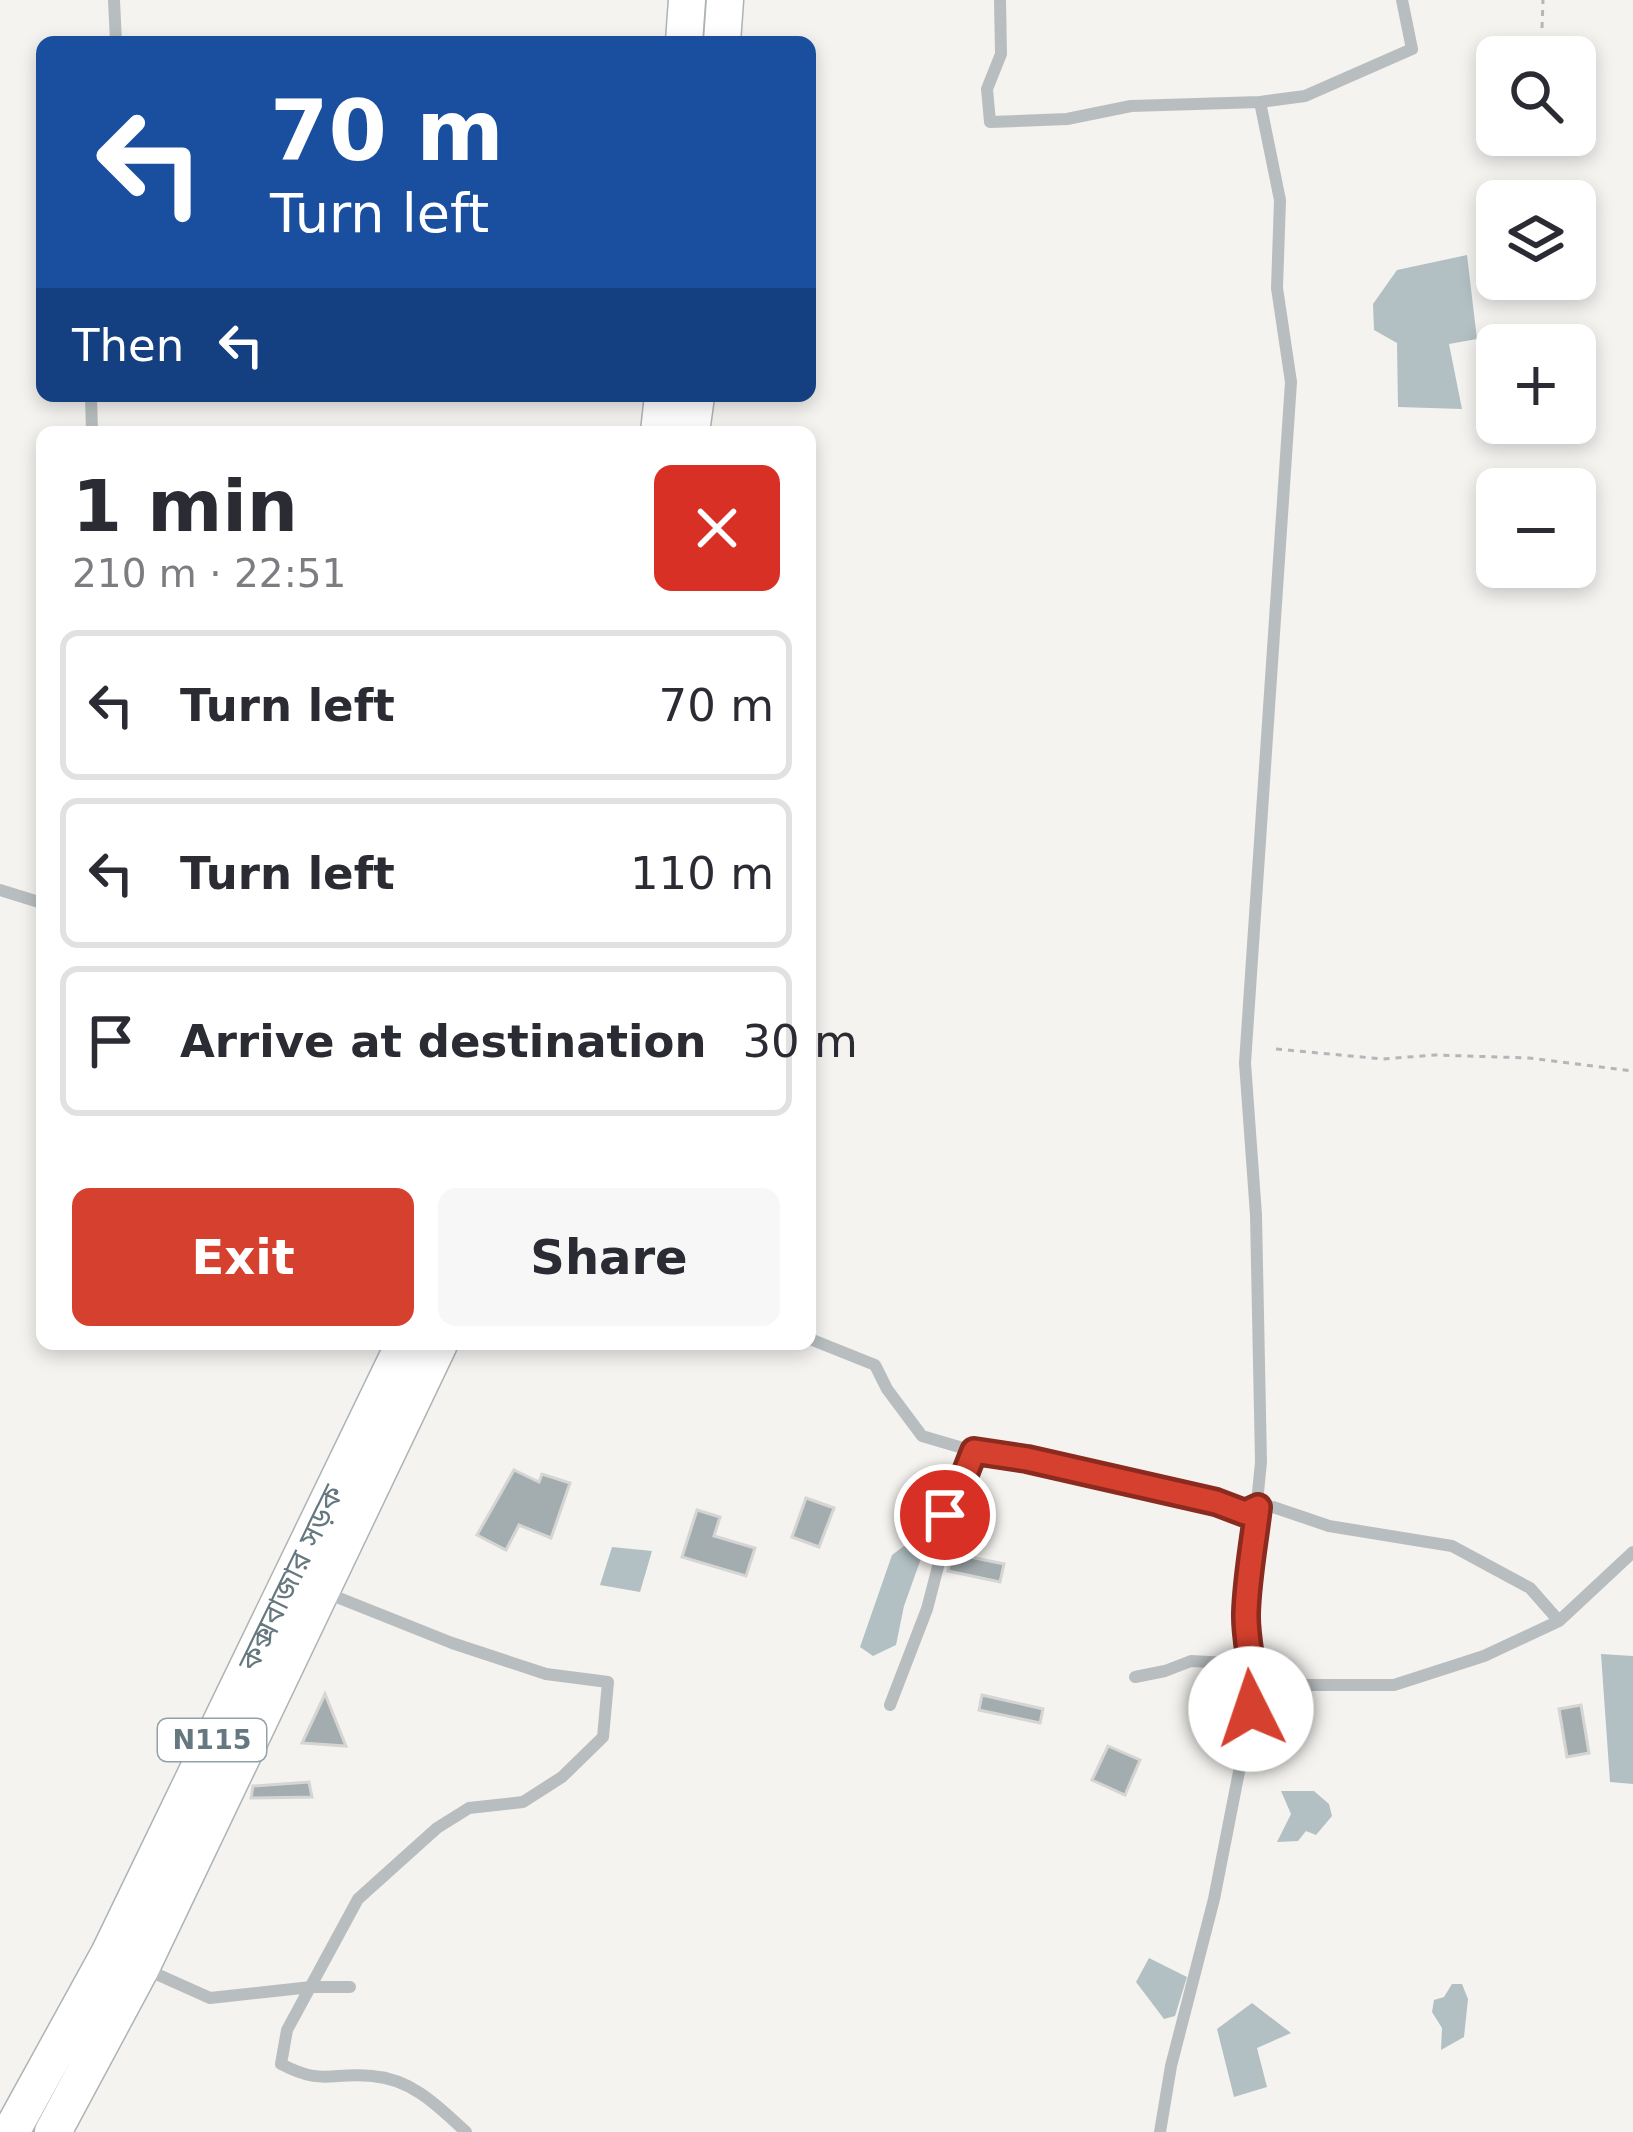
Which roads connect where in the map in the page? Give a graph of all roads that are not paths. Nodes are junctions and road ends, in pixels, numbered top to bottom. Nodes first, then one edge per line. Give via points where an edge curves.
1 (114, 0) edge
2 (687, 0) edge
3 (725, 0) edge
4 (1000, 0) edge
5 (1402, 0) edge
6 (116, 36) edge
7 (684, 36) edge
8 (722, 36) edge
9 (1260, 102) junction
10 (0, 890) edge
11 (36, 900) edge
12 (816, 1341) edge
13 (401, 1350) edge
14 (437, 1350) edge
15 (974, 1451) junction
16 (1258, 1507) junction
17 (1633, 1552) edge
18 (322, 1591) junction
19 (1559, 1621) junction
20 (1248, 1664) junction
21 (1135, 1677) dead end
22 (1256, 1685) junction
23 (890, 1705) dead end
24 (142, 1968) junction
25 (311, 1987) junction
26 (350, 1987) dead end
27 (11, 2132) edge
28 (53, 2132) edge
29 (466, 2132) edge
30 (1160, 2132) edge

1 - 6 street
2 - 7 highway
3 - 8 highway
4 - 9 street via 990,122
5 - 9 street via 1412,49 1305,96
9 - 16 street via 1280,200 1277,288 1291,382 1245,1063 1256,1215
10 - 11 street
12 - 15 street via 875,1365 922,1436
13 - 27 highway, কক্সবাজার সড়ক / N115 via 109,1954
14 - 18 highway, কক্সবাজার সড়ক / N115
15 - 16 street via 1245,1513
15 - 23 street via 945,1515 927,1609
16 - 19 street via 1452,1546 1530,1588
16 - 20 street
17 - 19 street
18 - 24 highway, কক্সবাজার সড়ক / N115
18 - 25 street via 546,1674 609,1688 603,1737 523,1802 470,1808 437,1828 358,1899
19 - 22 street via 1394,1685
20 - 21 street via 1191,1661
20 - 22 street
22 - 30 street
24 - 25 street via 210,1998
24 - 28 highway, কক্সবাজার সড়ক / N115
25 - 26 street
25 - 29 street via 287,2030 281,2064 307,2078 374,2075 419,2089

